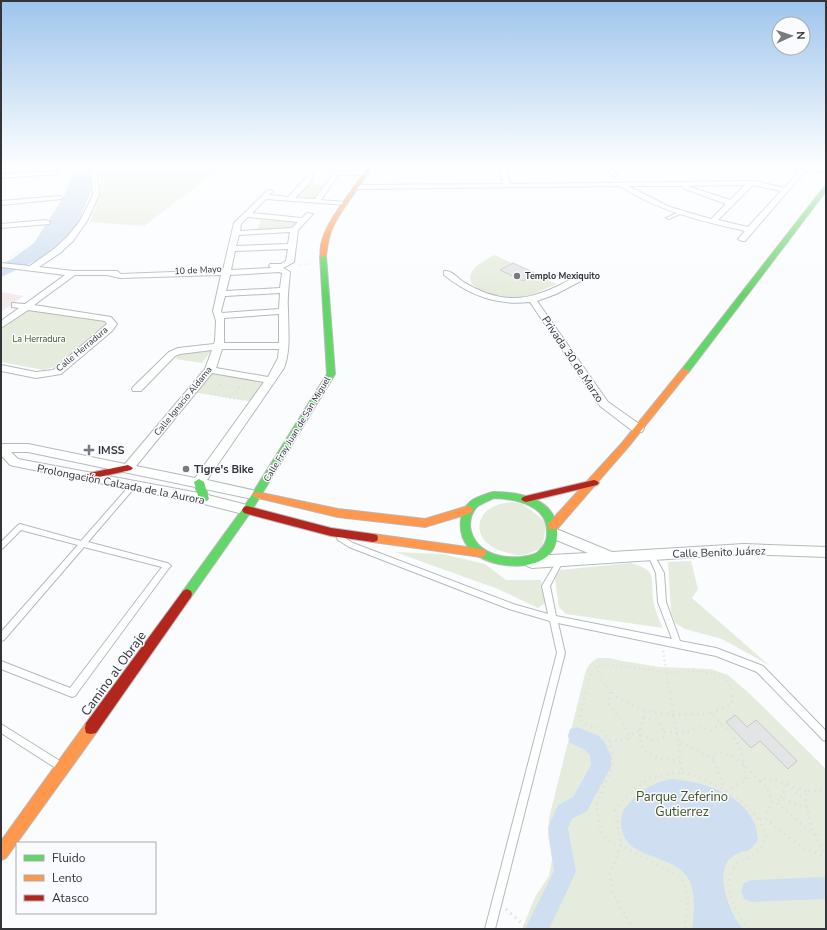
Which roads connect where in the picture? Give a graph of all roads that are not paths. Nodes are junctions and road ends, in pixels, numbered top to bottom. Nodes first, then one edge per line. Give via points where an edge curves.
1 (89, 209) edge
2 (251, 209) edge
3 (341, 209) edge
4 (675, 209) edge
5 (725, 209) edge
6 (769, 209) edge
7 (809, 209) edge
8 (682, 212) junction
9 (310, 214) dead end
10 (246, 215) junction
11 (668, 218) dead end
12 (304, 220) junction
13 (713, 221) junction
14 (46, 222) road end
15 (1, 226) edge
16 (294, 230) junction
17 (750, 230) junction
18 (236, 233) junction
19 (742, 239) dead end
20 (293, 246) junction
21 (232, 249) junction
22 (4, 262) edge
23 (285, 268) junction
24 (31, 269) junction
25 (227, 271) junction
26 (61, 272) junction
27 (73, 273) junction
28 (447, 273) dead end
29 (578, 280) dead end
30 (285, 290) junction
31 (221, 294) junction
32 (532, 299) junction
33 (15, 305) junction
34 (28, 306) junction
35 (283, 311) junction
36 (1, 314) edge
37 (218, 316) junction
38 (1, 325) edge
39 (220, 346) junction
40 (284, 346) junction
41 (1, 368) edge
42 (210, 370) junction
43 (270, 380) junction
44 (137, 389) dead end
45 (638, 429) junction
46 (1, 448) edge
47 (128, 468) junction
48 (85, 477) junction
49 (199, 482) junction
50 (594, 483) junction
51 (133, 486) junction
52 (257, 495) junction
53 (526, 499) junction
54 (204, 500) junction
55 (247, 510) junction
56 (468, 510) junction
57 (338, 512) junction
58 (553, 529) junction
59 (331, 532) junction
60 (84, 543) junction
61 (1, 546) edge
62 (826, 552) edge
63 (481, 553) junction
64 (651, 555) junction
65 (612, 557) junction
66 (560, 561) junction
67 (521, 562) junction
68 (552, 618) junction
69 (1, 638) edge
70 (677, 643) junction
71 (1, 665) edge
72 (1, 728) edge
73 (826, 737) edge
74 (62, 767) junction
75 (1, 852) edge
76 (490, 929) edge

1 - 24 street via 70,239
2 - 10 street, Calle Ignacio Aldama
3 - 52 main road, Calle Fray Juan de San Miguel via 326,233 322,264 330,374
4 - 8 street
5 - 13 street
6 - 17 street
7 - 45 main road
8 - 11 lane
8 - 13 street
9 - 12 street
10 - 12 street
10 - 18 street, Calle Ignacio Aldama via 238,223
12 - 16 street
13 - 17 street
14 - 15 street
16 - 18 street
16 - 20 street
17 - 19 street
18 - 21 street, Calle Ignacio Aldama
20 - 21 street
20 - 23 street via 291,260
21 - 25 street, Calle Ignacio Aldama
22 - 24 street, 10 de Mayo
23 - 25 street, 10 de Mayo
23 - 30 street
24 - 26 street, 10 de Mayo
25 - 27 street, 10 de Mayo via 120,276
25 - 31 street, Calle Ignacio Aldama
26 - 27 street, 10 de Mayo
26 - 33 street
27 - 34 street
28 - 32 street via 460,285 476,294 513,301
29 - 32 street
30 - 31 street
30 - 35 street
31 - 37 street, Calle Ignacio Aldama
32 - 45 street, Privada 30 de Marzo via 604,404
33 - 34 street, Calle Herradura
33 - 36 street
34 - 38 street
34 - 41 street, Calle Herradura via 108,319 112,324 57,372 50,375
35 - 37 street
35 - 40 street
37 - 39 street, Calle Ignacio Aldama via 221,322
39 - 40 street
39 - 42 street, Calle Ignacio Aldama
39 - 44 street via 172,354
40 - 43 street via 283,358
42 - 43 street
42 - 47 street, Calle Ignacio Aldama
43 - 49 street
45 - 50 main road
46 - 47 street, Prolongación Calzada de la Aurora via 28,448
46 - 48 street, Prolongación Calzada de la Aurora via 14,462
47 - 48 main road
47 - 49 street, Prolongación Calzada de la Aurora
48 - 51 street, Prolongación Calzada de la Aurora
49 - 52 street, Prolongación Calzada de la Aurora
49 - 54 main road
50 - 53 main road
50 - 58 main road
51 - 54 street, Prolongación Calzada de la Aurora
51 - 60 lane
52 - 55 main road, Calle Fray Juan de San Miguel
52 - 57 main road
53 - 56 main road via 510,494 493,495 479,501
53 - 58 main road via 539,505 548,515
54 - 55 street, Prolongación Calzada de la Aurora
55 - 57 main road via 259,506 324,518
55 - 59 main road
55 - 74 main road, Camino al Obraje
56 - 57 main road via 425,524
56 - 63 main road via 464,524 468,539
58 - 65 street, Calle Benito Juárez
58 - 67 main road via 550,546 538,557
59 - 63 main road
59 - 68 lane via 351,545 512,607
60 - 61 lane via 20,527
60 - 69 lane
60 - 71 lane via 167,566 72,693
62 - 64 street, Calle Benito Juárez via 744,549
63 - 67 main road via 500,561
64 - 65 street, Calle Benito Juárez
64 - 70 lane via 660,573 662,602
65 - 66 street, Calle Benito Juárez
66 - 67 street, Calle Benito Juárez
66 - 68 lane via 546,586
68 - 70 lane
68 - 76 lane via 561,653
70 - 73 lane via 716,652 760,669
72 - 74 lane
74 - 75 main road, Camino al Obraje

